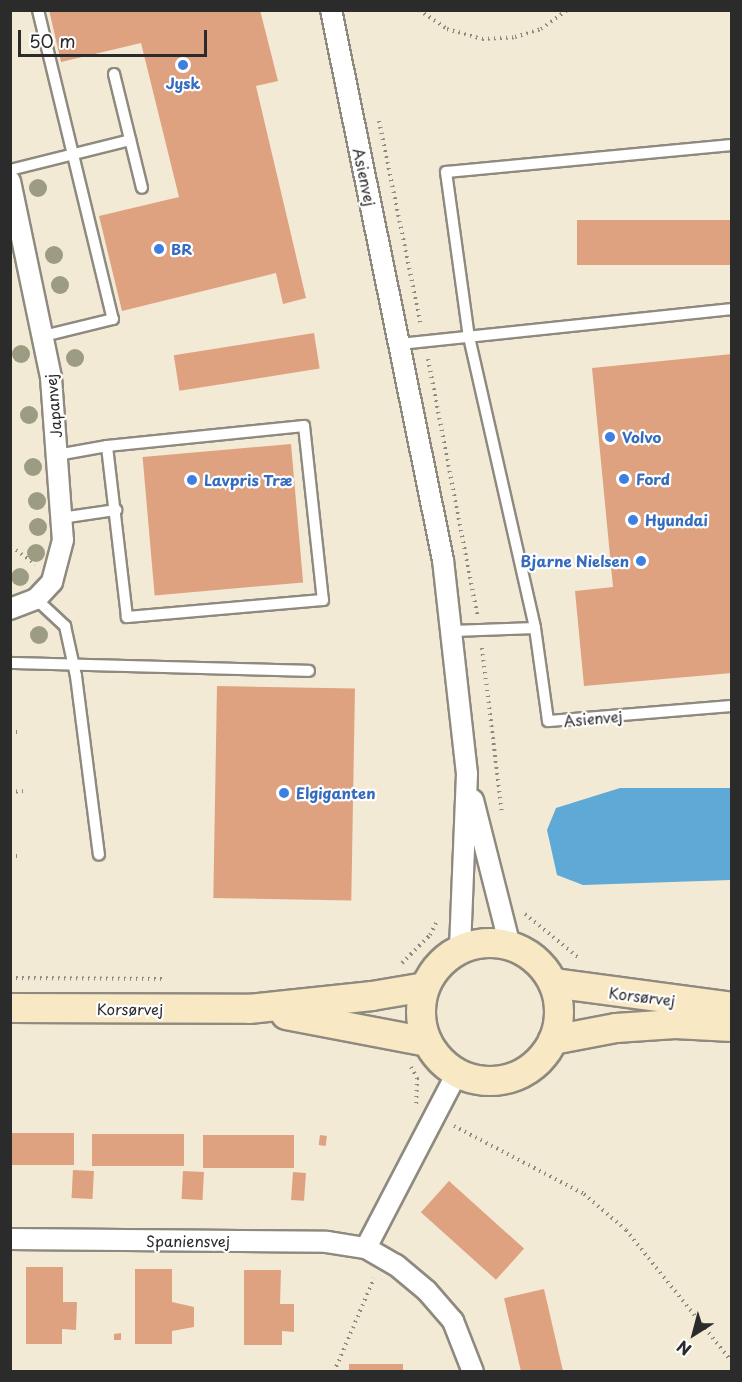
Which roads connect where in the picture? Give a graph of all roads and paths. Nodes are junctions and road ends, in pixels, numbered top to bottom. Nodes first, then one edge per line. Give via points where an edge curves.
1 (38, 10) edge
2 (331, 10) edge
3 (419, 10) edge
4 (567, 10) edge
5 (114, 74) dead end
6 (376, 108) dead end
7 (130, 140) junction
8 (732, 145) edge
9 (73, 154) junction
10 (10, 170) edge
11 (10, 181) edge
12 (142, 188) dead end
13 (732, 309) edge
14 (43, 336) junction
15 (469, 337) junction
16 (425, 342) junction
17 (400, 344) junction
18 (107, 446) junction
19 (57, 455) junction
20 (116, 510) junction
21 (61, 518) junction
22 (36, 599) junction
23 (10, 609) edge
24 (536, 628) junction
25 (480, 630) junction
26 (453, 631) junction
27 (10, 663) edge
28 (73, 664) junction
29 (309, 671) dead end
30 (732, 706) edge
31 (10, 732) edge
32 (20, 732) dead end
33 (467, 774) junction
34 (23, 791) dead end
35 (10, 792) edge
36 (504, 824) dead end
37 (99, 855) dead end
38 (10, 856) edge
39 (18, 856) dead end
40 (465, 894) junction
41 (522, 906) dead end
42 (510, 946) junction
43 (460, 949) junction
44 (585, 961) dead end
45 (399, 967) dead end
46 (10, 978) edge
47 (175, 979) dead end
48 (553, 983) junction
49 (425, 987) junction
50 (732, 1006) edge
51 (10, 1008) edge
52 (249, 1009) junction
53 (732, 1027) edge
54 (553, 1040) junction
55 (427, 1042) junction
56 (457, 1073) junction
57 (434, 1115) junction
58 (10, 1239) edge
59 (374, 1253) junction
60 (732, 1362) edge
61 (334, 1371) edge
62 (473, 1371) edge

1 - 9 lane
2 - 17 street, Asienvej
3 - 4 path via 447,29 482,39 515,37 541,29
5 - 7 lane
6 - 16 path
7 - 9 lane
7 - 12 lane
8 - 15 lane, Asienvej via 446,172
9 - 10 lane
9 - 14 lane via 113,319
11 - 14 street, Japanvej
13 - 15 lane
14 - 19 street, Japanvej via 51,378
15 - 16 lane
15 - 24 lane, Asienvej
16 - 17 lane
16 - 25 path
17 - 26 street, Asienvej via 443,560
18 - 19 lane
18 - 20 lane
18 - 20 lane via 304,426 322,600 127,616
19 - 21 street, Japanvej
20 - 21 lane
21 - 22 street, Japanvej via 63,540 52,582
22 - 23 street
22 - 28 lane via 65,626
24 - 25 lane
24 - 30 lane, Asienvej via 548,721
25 - 26 lane
25 - 36 path
26 - 33 street, Asienvej
27 - 28 lane
28 - 29 lane
28 - 37 lane
31 - 32 path
33 - 40 street, Asienvej
33 - 42 street, Asienvej
34 - 35 path
38 - 39 path
40 - 43 street, Asienvej
40 - 45 path via 456,893 430,935
41 - 44 path via 525,915
42 - 43 main road via 494,943
42 - 48 main road via 535,960
43 - 49 main road via 439,965
46 - 47 path
48 - 50 main road, Korsørvej
48 - 54 main road via 558,1011
49 - 52 main road, Korsørvej
49 - 55 main road via 421,1024
51 - 52 main road, Korsørvej
52 - 55 main road, Korsørvej
53 - 54 main road, Korsørvej via 675,1024 616,1028
54 - 56 main road via 541,1059 512,1077 479,1080
55 - 56 main road via 440,1060
56 - 57 street
57 - 59 street
57 - 60 path via 584,1194 626,1230
58 - 59 street, Spaniensvej via 327,1242
59 - 61 path
59 - 62 street, Spaniensvej via 427,1291 453,1322

